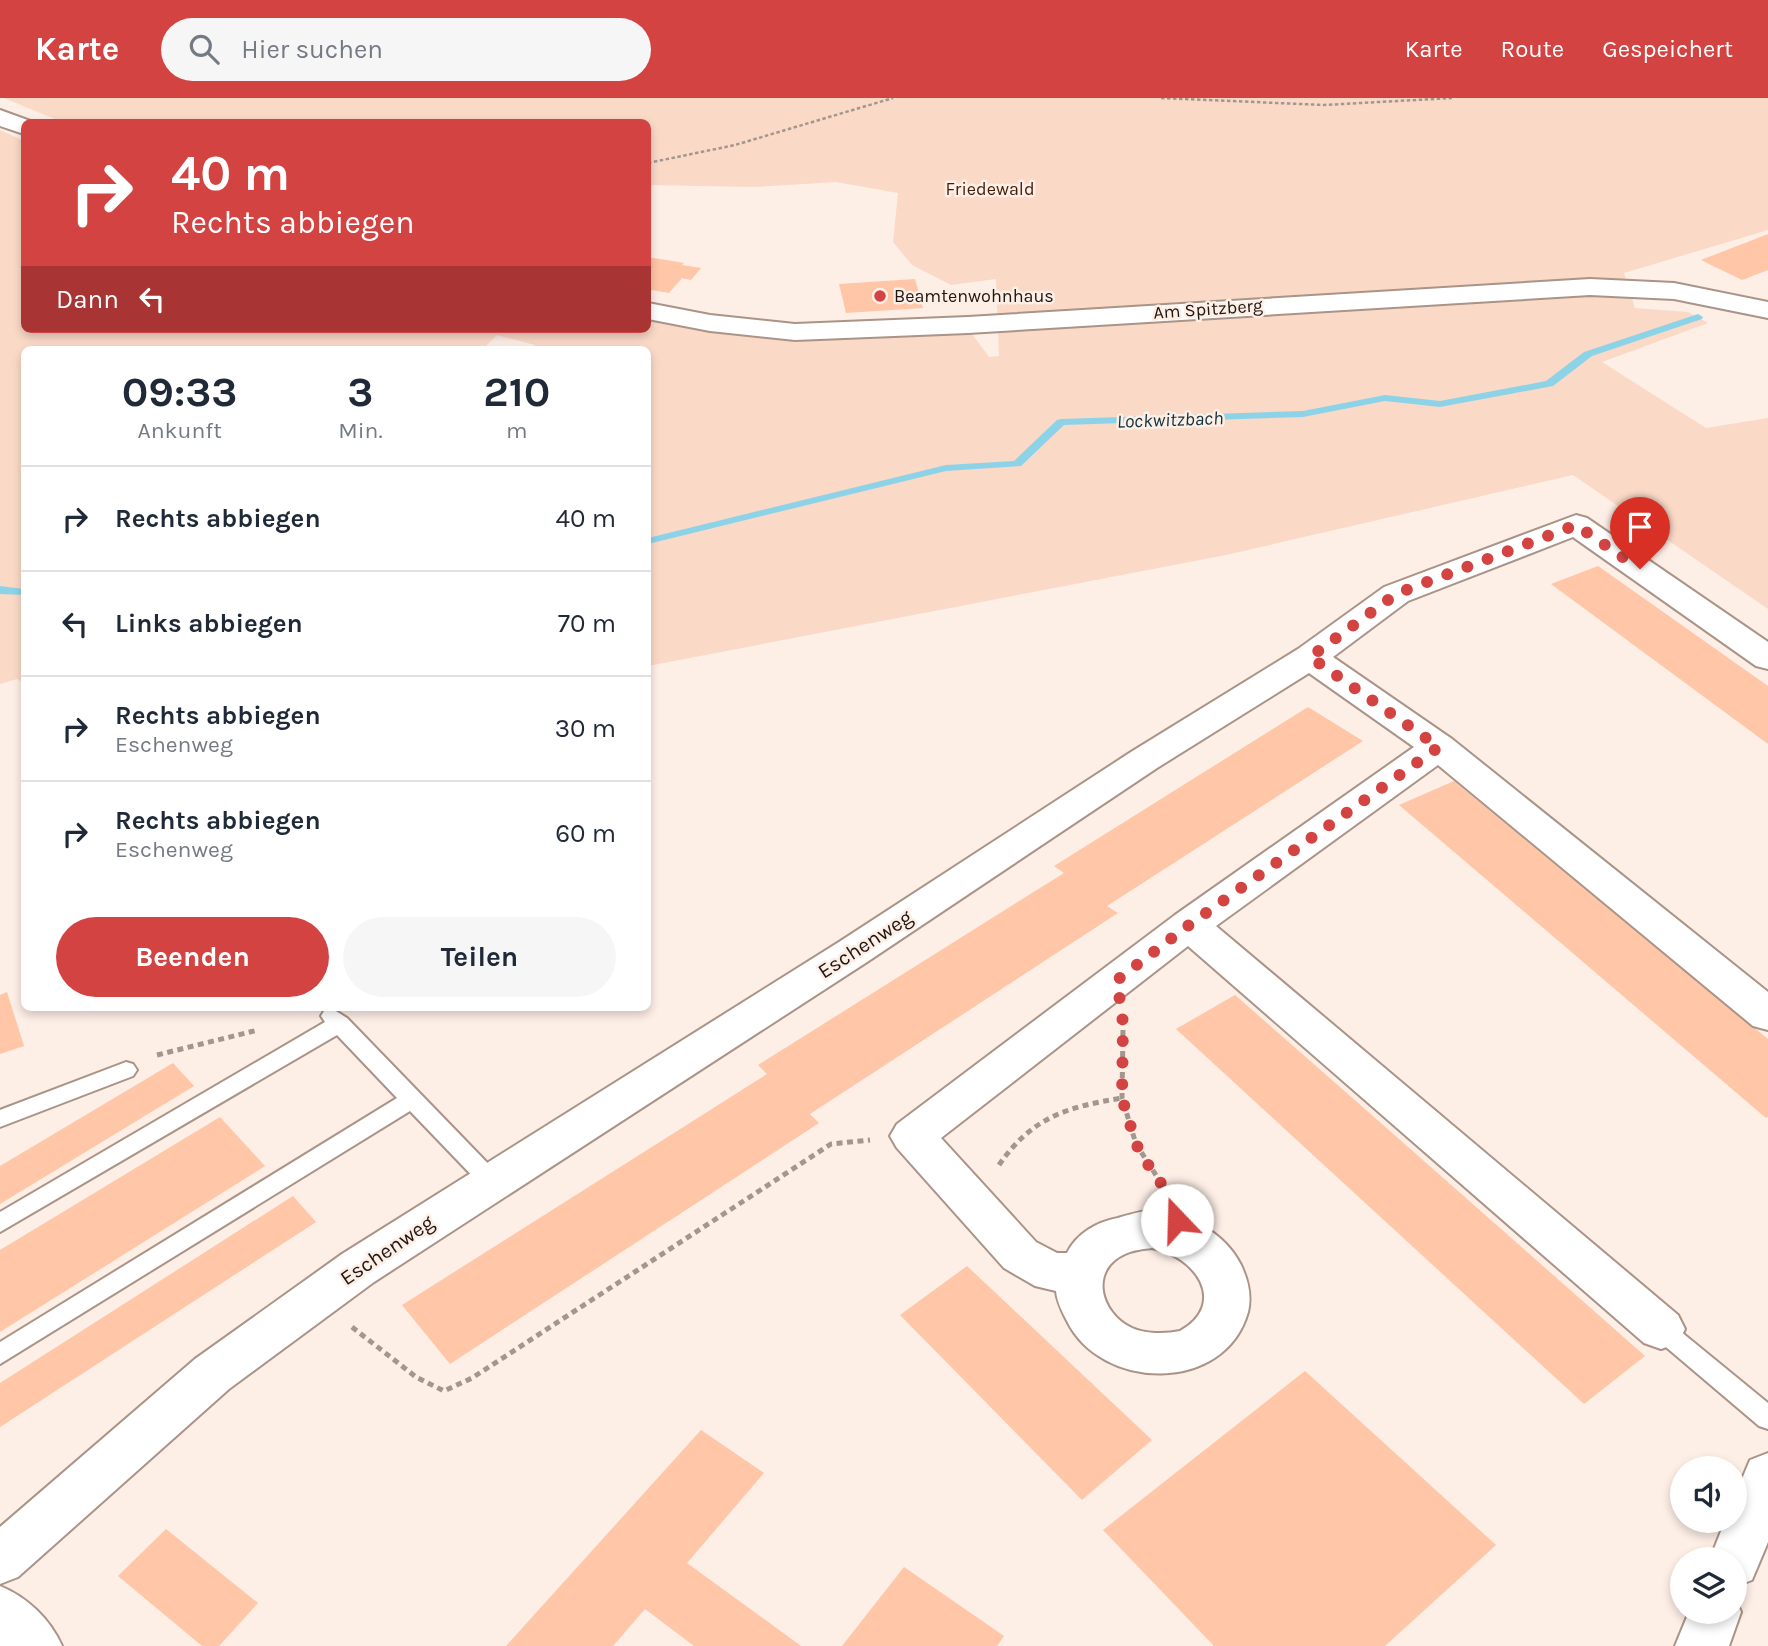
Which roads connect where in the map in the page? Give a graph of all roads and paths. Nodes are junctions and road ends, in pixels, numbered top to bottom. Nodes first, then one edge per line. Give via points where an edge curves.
1 (893, 98) edge
2 (1161, 98) edge
3 (1451, 98) edge
4 (0, 117) edge
5 (21, 126) edge
6 (651, 162) edge
7 (1768, 310) edge
8 (651, 312) edge
9 (1310, 657) junction
10 (1768, 658) edge
11 (1439, 747) junction
12 (1189, 925) junction
13 (1117, 980) junction
14 (1768, 1015) edge
15 (335, 1019) junction
16 (126, 1070) joint
17 (1122, 1098) junction
18 (413, 1099) junction
19 (0, 1119) edge
20 (912, 1136) junction
21 (491, 1181) junction
22 (974, 1205) junction
23 (0, 1223) edge
24 (1177, 1234) junction
25 (1079, 1272) junction
26 (315, 1299) junction
27 (1661, 1329) joint
28 (0, 1354) edge
29 (1768, 1418) edge
30 (1768, 1476) edge
31 (1740, 1547) edge
32 (0, 1560) edge
33 (0, 1611) edge
34 (1711, 1624) edge
35 (36, 1646) edge
36 (1702, 1646) edge

1 - 6 path via 735,145
2 - 3 path via 1324,105
4 - 5 street
7 - 8 street, Am Spitzberg via 1674,291 1590,287 808,331 710,323
9 - 10 street, Eschenweg via 1396,594 1576,525
9 - 11 street
9 - 21 street, Eschenweg
11 - 12 street
11 - 14 street
12 - 13 street
12 - 27 street
13 - 17 path via 1123,1023
13 - 20 street
15 - 16 path via 153,1056
15 - 18 lane
15 - 23 lane
16 - 19 lane
17 - 22 path via 1076,1105 1032,1126 1006,1154
17 - 24 path via 1136,1144 1178,1205
18 - 21 lane
18 - 28 lane
20 - 22 street
20 - 26 path via 831,1144 472,1378 444,1391 416,1377
21 - 26 street, Eschenweg
22 - 25 street via 1020,1255 1051,1272
24 - 25 street via 1152,1229 1105,1239
24 - 25 street via 1199,1246 1216,1263 1227,1284 1227,1306 1219,1326 1205,1341 1185,1351 1137,1352 1096,1329 1083,1311 1077,1291
26 - 32 street, Eschenweg via 212,1374
27 - 29 lane
30 - 31 street
33 - 35 street
34 - 36 street

